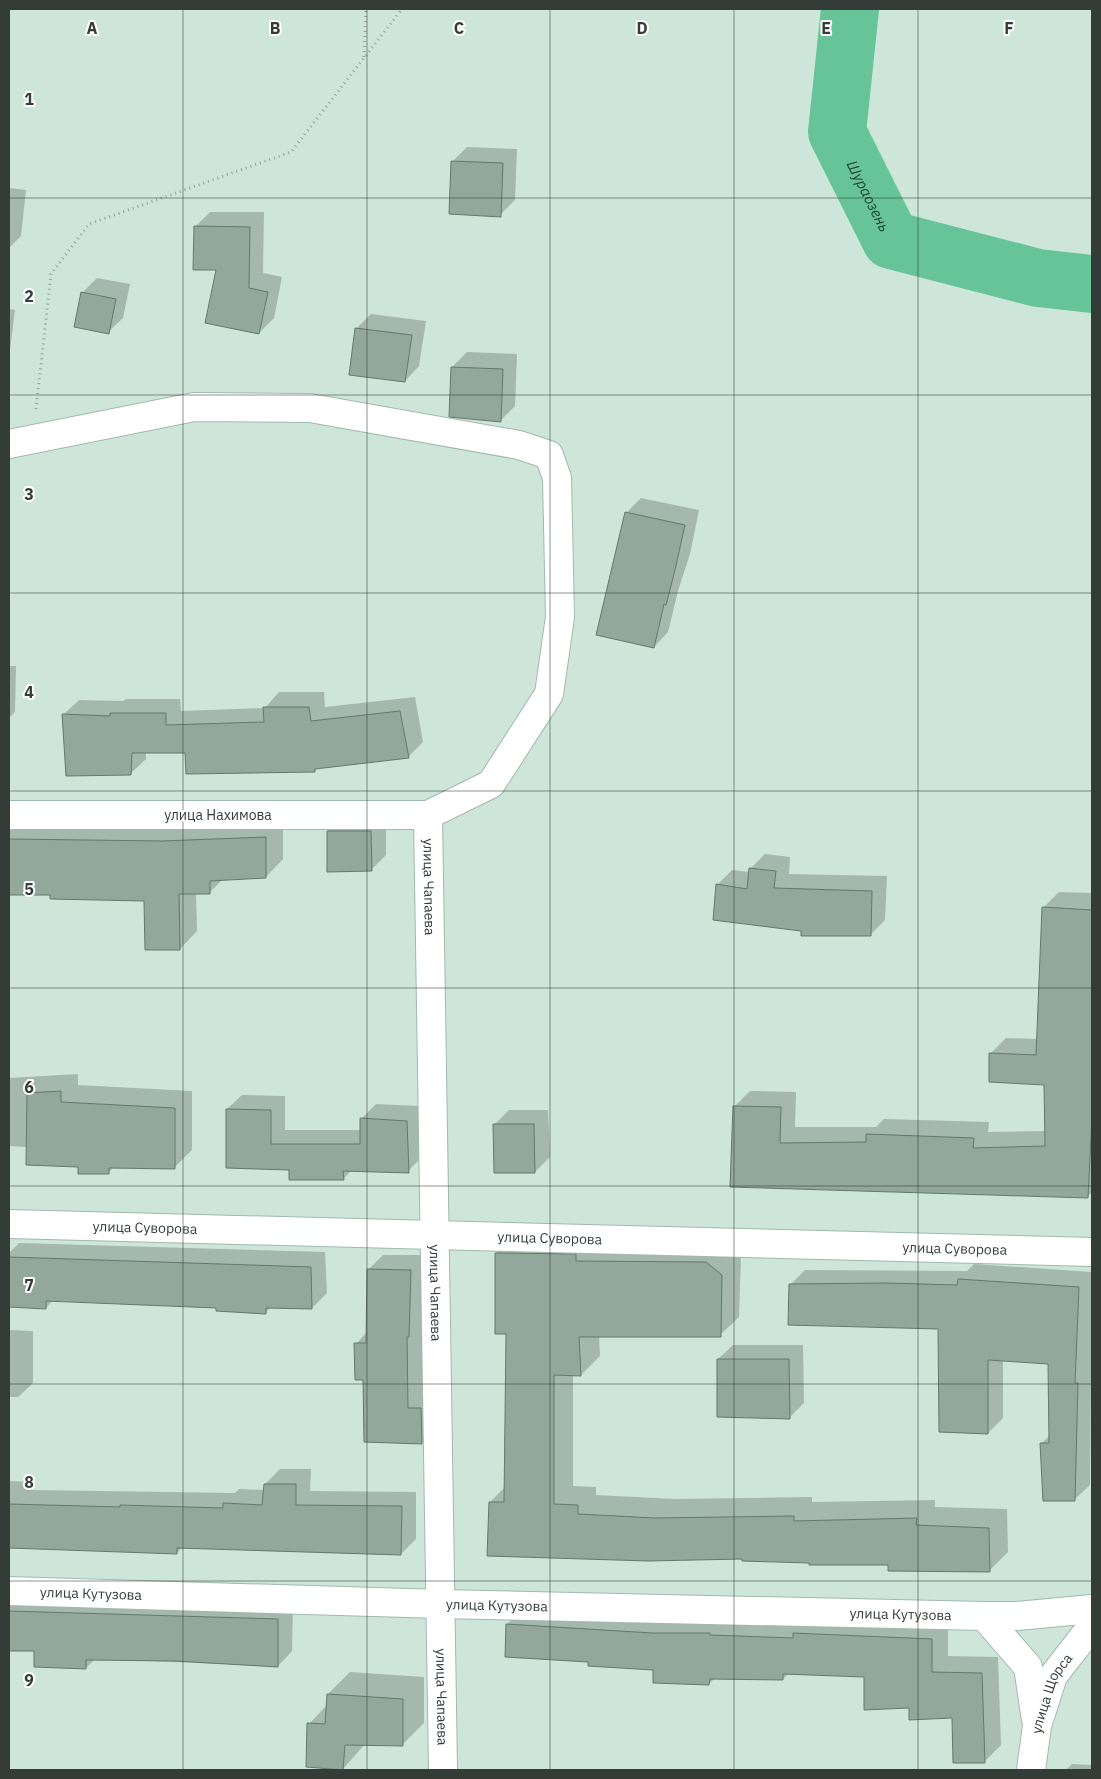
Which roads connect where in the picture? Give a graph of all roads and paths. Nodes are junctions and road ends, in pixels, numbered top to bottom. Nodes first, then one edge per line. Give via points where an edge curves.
1 (366, 9) edge
2 (402, 9) edge
3 (364, 58) junction
4 (21, 442) edge
5 (9, 815) edge
6 (428, 815) junction
7 (9, 1224) edge
8 (435, 1235) junction
9 (1092, 1252) edge
10 (9, 1591) edge
11 (441, 1604) junction
12 (1092, 1609) edge
13 (984, 1616) junction
14 (1092, 1626) edge
15 (1037, 1726) junction
16 (443, 1770) edge
17 (1030, 1770) edge

1 - 3 path
2 - 3 path
3 - 4 path via 291,152 89,224 51,274
4 - 6 street via 194,407 310,408 519,445 549,455 557,478 560,617 549,694 491,784
5 - 6 street, улица Нахимова
6 - 8 street, улица Чапаева
7 - 8 street, улица Суворова
8 - 9 street, улица Суворова
8 - 11 street, улица Чапаева
10 - 11 street, улица Кутузова
11 - 13 street, улица Кутузова
11 - 16 street, улица Чапаева
12 - 13 street, улица Кутузова
13 - 15 street via 1028,1667
14 - 15 street, улица Щорса via 1053,1676
15 - 17 street, улица Щорса

